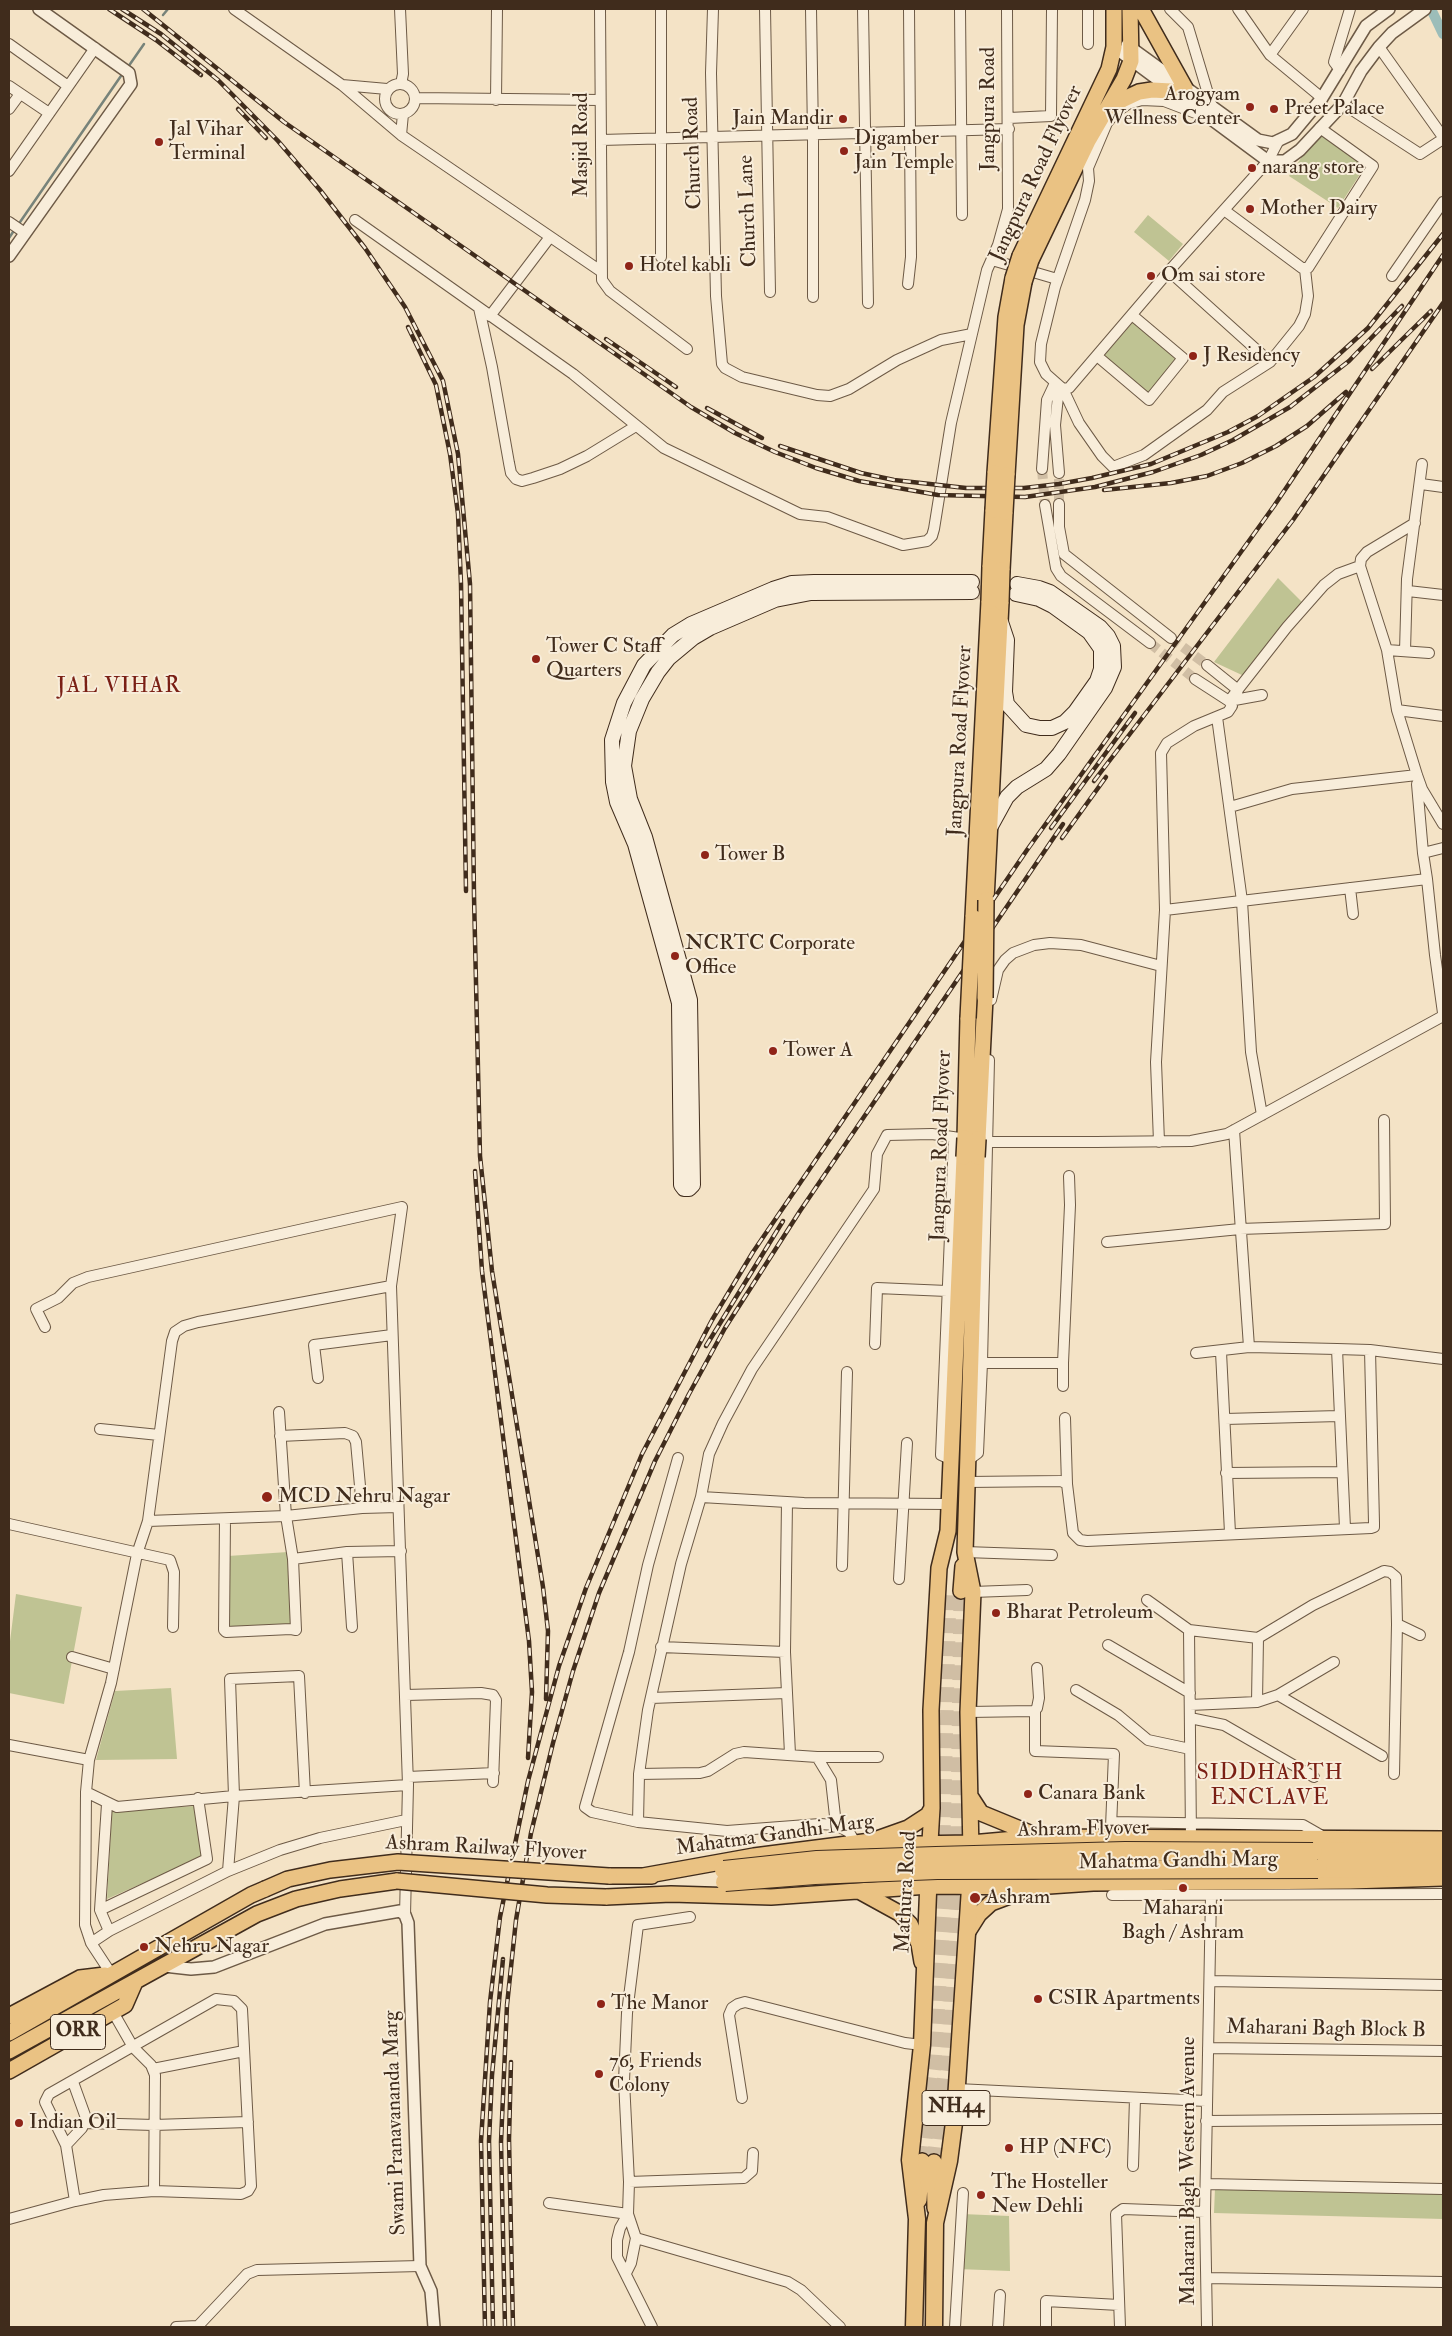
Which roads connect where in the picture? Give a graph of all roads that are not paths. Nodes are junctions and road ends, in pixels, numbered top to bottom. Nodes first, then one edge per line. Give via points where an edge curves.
1 (39, 9) edge
2 (234, 9) edge
3 (400, 9) edge
4 (497, 9) edge
5 (600, 9) edge
6 (661, 9) edge
7 (713, 9) edge
8 (764, 9) edge
9 (810, 9) edge
10 (863, 9) edge
11 (909, 9) edge
12 (960, 9) edge
13 (1007, 9) edge
14 (1052, 9) edge
15 (1088, 9) edge
16 (1114, 9) edge
17 (1130, 9) edge
18 (1141, 9) edge
19 (1170, 9) edge
20 (1238, 9) edge
21 (1303, 9) edge
22 (1350, 9) edge
23 (1389, 9) edge
24 (1425, 9) edge
25 (1114, 42) junction
26 (9, 44) edge
27 (1088, 44) dead end
28 (1379, 47) junction
29 (95, 48) junction
30 (1131, 54) junction
31 (1270, 54) junction
32 (1340, 70) junction
33 (400, 84) junction
34 (342, 85) junction
35 (9, 86) edge
36 (68, 86) junction
37 (387, 89) junction
38 (1178, 89) junction
39 (20, 94) junction
40 (415, 98) junction
41 (1322, 98) junction
42 (496, 100) junction
43 (600, 100) junction
44 (1343, 104) junction
45 (9, 109) edge
46 (49, 113) junction
47 (1211, 113) junction
48 (403, 114) junction
49 (1103, 116) junction
50 (1009, 118) junction
51 (1320, 128) junction
52 (1009, 129) junction
53 (963, 130) junction
54 (910, 132) junction
55 (865, 133) junction
56 (402, 135) junction
57 (813, 135) junction
58 (766, 136) junction
59 (713, 137) junction
60 (1443, 138) edge
61 (661, 139) junction
62 (601, 140) junction
63 (1279, 140) junction
64 (1268, 161) junction
65 (9, 171) edge
66 (1443, 202) edge
67 (1224, 210) junction
68 (962, 215) dead end
69 (355, 220) dead end
70 (17, 228) edge
71 (550, 237) junction
72 (9, 256) edge
73 (662, 257) dead end
74 (992, 260) junction
75 (1305, 269) junction
76 (1169, 271) junction
77 (602, 276) junction
78 (1392, 276) dead end
79 (1057, 279) junction
80 (908, 284) dead end
81 (770, 292) dead end
82 (813, 297) dead end
83 (868, 303) dead end
84 (479, 308) junction
85 (1132, 314) junction
86 (490, 316) junction
87 (972, 334) junction
88 (687, 349) dead end
89 (1097, 356) junction
90 (1270, 362) junction
91 (1059, 387) junction
92 (636, 426) junction
93 (1422, 464) dead end
94 (1042, 469) tunnel mouth
95 (1059, 473) tunnel mouth
96 (1421, 484) junction
97 (1443, 487) edge
98 (1059, 504) tunnel mouth
99 (1045, 505) tunnel mouth
100 (1415, 523) junction
101 (1360, 566) junction
102 (972, 587) joint
103 (1017, 589) tunnel mouth
104 (1408, 591) junction
105 (1443, 595) edge
106 (1000, 619) junction
107 (1171, 638) tunnel mouth
108 (1150, 643) tunnel mouth
109 (1107, 648) junction
110 (1387, 650) junction
111 (1404, 651) junction
112 (1429, 653) dead end
113 (1206, 665) tunnel mouth
114 (1195, 679) tunnel mouth
115 (1238, 690) junction
116 (1262, 695) dead end
117 (1229, 701) junction
118 (1398, 710) junction
119 (1443, 716) edge
120 (1217, 717) junction
121 (1417, 775) junction
122 (1230, 806) junction
123 (1443, 824) edge
124 (989, 831) junction
125 (1443, 848) edge
126 (1424, 853) junction
127 (1427, 880) junction
128 (1350, 888) junction
129 (1242, 901) junction
130 (1165, 910) junction
131 (1353, 914) dead end
132 (1161, 966) junction
133 (1443, 1014) edge
134 (1262, 1115) junction
135 (1384, 1120) dead end
136 (1234, 1130) junction
137 (954, 1138) junction
138 (987, 1142) junction
139 (1159, 1142) junction
140 (1069, 1176) dead end
141 (1240, 1229) junction
142 (1107, 1242) dead end
143 (391, 1286) junction
144 (947, 1291) junction
145 (45, 1328) dead end
146 (392, 1335) junction
147 (875, 1344) dead end
148 (1249, 1347) junction
149 (1337, 1348) junction
150 (1370, 1350) junction
151 (1221, 1352) junction
152 (1196, 1353) dead end
153 (1443, 1359) edge
154 (982, 1363) junction
155 (1063, 1363) junction
156 (847, 1372) dead end
157 (318, 1378) dead end
158 (1064, 1386) dead end
159 (279, 1412) dead end
160 (1339, 1416) junction
161 (1065, 1418) dead end
162 (1225, 1419) junction
163 (100, 1429) dead end
164 (159, 1435) junction
165 (280, 1436) junction
166 (907, 1443) dead end
167 (950, 1453) junction
168 (968, 1454) junction
169 (678, 1458) dead end
170 (1342, 1472) junction
171 (1226, 1473) junction
172 (967, 1482) junction
173 (1067, 1484) junction
174 (701, 1498) junction
175 (787, 1502) junction
176 (844, 1502) junction
177 (902, 1503) junction
178 (948, 1504) junction
179 (398, 1507) junction
180 (362, 1508) junction
181 (286, 1516) junction
182 (224, 1518) junction
183 (148, 1521) junction
184 (9, 1524) edge
185 (1345, 1528) junction
186 (948, 1531) junction
187 (1230, 1533) junction
188 (401, 1551) junction
189 (347, 1552) junction
190 (965, 1552) junction
191 (137, 1554) junction
192 (1052, 1555) dead end
193 (292, 1559) junction
194 (842, 1566) dead end
195 (899, 1579) dead end
196 (1027, 1590) dead end
197 (961, 1591) junction
198 (1147, 1600) dead end
199 (1397, 1624) junction
200 (173, 1627) dead end
201 (352, 1627) dead end
202 (1189, 1630) junction
203 (1420, 1635) dead end
204 (1258, 1638) junction
205 (1108, 1645) dead end
206 (661, 1647) junction
207 (785, 1652) junction
208 (72, 1657) dead end
209 (1334, 1662) dead end
210 (1037, 1668) dead end
211 (114, 1669) junction
212 (1076, 1690) dead end
213 (786, 1693) junction
214 (1190, 1693) junction
215 (406, 1694) junction
216 (1278, 1695) junction
217 (651, 1698) junction
218 (1257, 1702) junction
219 (1190, 1705) junction
220 (1035, 1710) junction
221 (968, 1712) junction
222 (1190, 1718) junction
223 (9, 1746) edge
224 (1190, 1748) junction
225 (790, 1754) junction
226 (1382, 1756) dead end
227 (817, 1757) junction
228 (878, 1757) dead end
229 (88, 1760) junction
230 (639, 1774) junction
231 (1394, 1774) dead end
232 (1314, 1777) dead end
233 (408, 1781) junction
234 (86, 1792) junction
235 (305, 1793) junction
236 (969, 1795) junction
237 (234, 1796) junction
238 (198, 1798) junction
239 (107, 1804) junction
240 (932, 1808) junction
241 (406, 1820) junction
242 (638, 1822) junction
243 (1112, 1822) junction
244 (836, 1825) junction
245 (1191, 1831) junction
246 (1038, 1836) junction
247 (1092, 1837) junction
248 (1109, 1838) junction
249 (1443, 1838) edge
250 (863, 1842) junction
251 (930, 1842) junction
252 (971, 1843) junction
253 (1443, 1851) edge
254 (1443, 1867) edge
255 (228, 1870) junction
256 (643, 1876) junction
257 (725, 1876) junction
258 (1443, 1878) edge
259 (1092, 1883) junction
260 (929, 1886) junction
261 (970, 1888) junction
262 (1034, 1888) junction
263 (859, 1891) junction
264 (670, 1894) junction
265 (1443, 1894) edge
266 (1112, 1895) dead end
267 (1211, 1895) junction
268 (100, 1910) junction
269 (406, 1915) junction
270 (690, 1917) dead end
271 (110, 1931) junction
272 (967, 1933) junction
273 (91, 1943) junction
274 (164, 1966) junction
275 (924, 1974) junction
276 (112, 1975) junction
277 (1210, 1981) junction
278 (135, 1982) junction
279 (1443, 1985) edge
280 (113, 2012) junction
281 (9, 2014) edge
282 (9, 2033) edge
283 (132, 2046) junction
284 (922, 2046) junction
285 (1208, 2048) junction
286 (1443, 2050) edge
287 (9, 2051) edge
288 (244, 2051) junction
289 (153, 2069) junction
290 (9, 2071) edge
291 (73, 2082) junction
292 (957, 2089) junction
293 (742, 2098) dead end
294 (1136, 2098) junction
295 (1206, 2101) junction
296 (1443, 2119) edge
297 (1206, 2120) junction
298 (248, 2122) junction
299 (84, 2124) junction
300 (154, 2125) junction
301 (66, 2145) junction
302 (753, 2153) dead end
303 (1133, 2166) dead end
304 (629, 2182) junction
305 (1207, 2184) junction
306 (1443, 2189) edge
307 (154, 2191) junction
308 (963, 2193) dead end
309 (75, 2201) junction
310 (549, 2203) dead end
311 (1205, 2212) junction
312 (628, 2214) junction
313 (9, 2219) edge
314 (917, 2219) junction
315 (936, 2223) junction
316 (636, 2238) junction
317 (420, 2266) junction
318 (626, 2273) junction
319 (1207, 2278) junction
320 (1443, 2282) edge
321 (1000, 2295) dead end
322 (1118, 2305) junction
323 (176, 2327) edge
324 (198, 2327) edge
325 (434, 2327) edge
326 (652, 2327) edge
327 (840, 2327) edge
328 (914, 2327) edge
329 (934, 2327) edge
330 (955, 2327) edge
331 (998, 2327) edge
332 (1046, 2327) edge
333 (1120, 2327) edge
334 (1207, 2327) edge

1 - 29 street
2 - 34 street
3 - 33 street
4 - 42 street
5 - 43 street, Masjid Road
6 - 61 street
7 - 59 street, Church Road
8 - 58 street, Church Lane
9 - 57 street
10 - 55 street
11 - 54 street
12 - 53 street
13 - 50 street, Jangpura Road
14 - 50 street via 1051,116
15 - 27 street
16 - 25 main road
17 - 30 main road
18 - 38 main road
19 - 47 street via 1188,27
20 - 31 street
21 - 31 street
22 - 32 street via 1334,62
23 - 32 street via 1366,26
24 - 28 street via 1392,33
25 - 30 street
25 - 167 main road, Jangpura Road Flyover, bridge via 1105,78 1020,256 1006,317 992,510
26 - 36 street
28 - 44 street
28 - 60 street
29 - 36 street
29 - 70 street via 126,70 131,84
30 - 38 street
30 - 49 main road via 1124,79
31 - 41 street
32 - 41 street
33 - 37 street
33 - 40 street via 407,86
34 - 37 street
34 - 56 street
35 - 39 street
36 - 46 street
37 - 48 street via 386,106 397,114
38 - 47 street
38 - 49 main road via 1134,94
39 - 45 street
39 - 46 street
40 - 42 street
40 - 48 street via 414,105
41 - 63 street via 1292,134
42 - 43 street
43 - 62 street, Masjid Road
44 - 51 street
44 - 60 street via 1420,154
46 - 65 street
47 - 63 street via 1258,140 1273,143
47 - 64 street
47 - 79 street via 1149,99 1128,104 1111,118 1088,168 1085,200
48 - 56 street
49 - 106 main road, Jangpura Road Flyover, bridge via 1041,236 1021,299 1016,325
50 - 52 street, Jangpura Road
51 - 64 street via 1300,150 1284,161
51 - 75 street via 1373,166
52 - 53 street
52 - 74 street, Jangpura Road via 1008,209
53 - 54 street
53 - 68 street
54 - 55 street
54 - 80 street via 911,257
55 - 57 street
55 - 83 street
56 - 71 street
57 - 58 street
57 - 82 street
58 - 59 street
58 - 81 street, Church Lane
59 - 61 street
59 - 87 street, Church Road via 716,296 725,368 742,377 830,396 940,340
61 - 62 street
61 - 73 street
62 - 77 street, Masjid Road
63 - 64 street
64 - 67 street
66 - 78 street
67 - 75 street
67 - 76 street
69 - 84 street
70 - 72 street
71 - 77 street
71 - 86 street
74 - 79 street
74 - 87 street, Jangpura Road
75 - 90 street via 1308,296 1305,314 1300,326
76 - 85 street
76 - 90 street
77 - 88 street via 610,291
79 - 91 street via 1041,344 1040,362 1042,369
84 - 86 street
84 - 92 street via 511,473 516,479 522,481 560,469
85 - 89 street
85 - 89 street via 1183,358 1149,400
86 - 92 street via 573,374
87 - 92 street, Jangpura Road via 951,423 934,528 927,541 903,545 827,517 800,514 664,448
89 - 91 street via 1070,388
90 - 91 street via 1222,392 1208,410 1144,455 1113,468 1079,423
91 - 94 street via 1047,400
91 - 95 street via 1055,426
93 - 96 street
96 - 97 street
96 - 100 street
98 - 107 street via 1064,554
99 - 108 street via 1056,568 1061,576
100 - 101 street via 1367,552
100 - 104 street
101 - 110 street
101 - 115 street via 1338,574 1324,585
102 - 102 main road via 811,593 775,600 693,638 669,658 642,699 630,731 624,766 630,799 646,837 690,1000 693,1186 684,1189 681,1185 679,1003 635,844 617,802 613,782 612,740 630,691 644,665 673,635 773,588 814,582
103 - 109 main road via 1053,606
104 - 105 street
104 - 111 street
106 - 109 main road via 1007,640 1007,704 1026,725 1052,728 1065,722 1097,681
106 - 124 main road, Jangpura Road Flyover
109 - 124 main road via 1114,667 1105,688 1046,769 1007,797
110 - 111 street
110 - 118 street
111 - 112 street
113 - 115 street
114 - 117 street
115 - 117 street
116 - 117 street
117 - 120 street via 1232,708
118 - 119 street
118 - 121 street
120 - 122 street
120 - 130 street via 1194,726 1167,743 1161,753
121 - 122 street via 1292,789
121 - 123 street
121 - 126 street
122 - 129 street
124 - 168 main road, Jangpura Road Flyover, bridge
125 - 126 street
126 - 127 street
127 - 128 street
127 - 133 street
128 - 129 street
128 - 131 street
129 - 130 street
129 - 134 street via 1251,1052
130 - 132 street
132 - 138 street via 1063,942 1034,945 1005,960 998,970 991,996
132 - 139 street via 1155,1082
133 - 134 street
134 - 136 street
135 - 141 street via 1385,1224
136 - 139 street via 1191,1141
136 - 141 street
137 - 138 street
137 - 144 street
137 - 174 street via 932,1134 887,1135 877,1154 874,1189 752,1369 723,1423 709,1454
138 - 139 street
138 - 154 street
140 - 155 street
141 - 142 street
141 - 148 street
143 - 145 street via 402,1207 88,1277 73,1283 58,1298 36,1309
143 - 146 street
143 - 164 street via 184,1326 175,1332 172,1341
144 - 147 street via 877,1288
144 - 167 street via 941,1455
146 - 157 street via 314,1345
146 - 179 street
148 - 149 street
148 - 151 street
149 - 150 street
149 - 160 street
150 - 153 street
150 - 185 street via 1374,1527
151 - 152 street
151 - 162 street
154 - 155 street
154 - 168 street via 978,1453
155 - 158 street
156 - 176 street
159 - 165 street
160 - 162 street
160 - 170 street
161 - 173 street
162 - 171 street
163 - 164 street
164 - 183 street
165 - 180 street via 346,1433 353,1436
165 - 181 street
166 - 177 street
167 - 178 main road, Mathura Road
168 - 172 main road
169 - 242 street via 648,1565 629,1652 585,1806 592,1812
170 - 171 street
170 - 185 street
171 - 187 street
172 - 173 street
172 - 190 main road
173 - 187 street via 1073,1533 1080,1540
174 - 175 street
174 - 206 street
175 - 176 street
175 - 207 street
176 - 177 street
176 - 194 street
177 - 178 street
177 - 195 street
178 - 186 main road, Mathura Road
179 - 180 street
179 - 188 street
180 - 181 street
181 - 182 street
181 - 193 street
182 - 183 street
182 - 193 street via 226,1632 296,1630
183 - 191 street
184 - 191 street
185 - 187 street
186 - 197 main road
186 - 240 main road, Mathura Road via 939,1568 932,1700
188 - 189 street
188 - 215 street
189 - 193 street
189 - 201 street
190 - 192 street
190 - 197 main road
191 - 200 street via 164,1557 172,1564
191 - 211 street
196 - 197 street
197 - 221 main road
198 - 202 street
199 - 203 street
199 - 204 street via 1396,1577 1384,1571 1313,1605
199 - 231 street
202 - 204 street
202 - 214 street
204 - 218 street
205 - 214 street
206 - 207 street
206 - 217 street
207 - 213 street
208 - 211 street
209 - 216 street
210 - 220 street via 1039,1698
211 - 229 street
212 - 224 street via 1118,1715 1148,1740
213 - 217 street
213 - 225 street
214 - 219 street
215 - 233 street
215 - 233 street via 481,1693 493,1695 496,1700 494,1777
216 - 218 street
216 - 226 street
217 - 230 street
218 - 219 street
219 - 222 street
220 - 221 street
220 - 243 street via 1035,1751 1114,1754
221 - 236 main road
222 - 224 street
222 - 232 street via 1224,1726
223 - 229 street
224 - 245 street
225 - 227 street
225 - 230 street via 744,1752 700,1773
227 - 228 street
227 - 244 street via 831,1780
229 - 234 street
230 - 242 street
233 - 235 street
233 - 241 street
234 - 239 street
234 - 273 street via 85,1925
235 - 237 street
235 - 237 street via 299,1676 230,1679
236 - 246 main road via 982,1813
236 - 252 main road
237 - 238 street
237 - 255 street
238 - 239 street via 117,1807
238 - 268 street via 207,1859
239 - 268 street
240 - 250 main road via 928,1816 908,1828
240 - 251 main road, Mathura Road
241 - 255 street via 320,1838
241 - 269 street
242 - 244 street via 727,1831
243 - 245 street
243 - 248 street
244 - 250 street
245 - 248 main road, Mahatma Gandhi Marg
245 - 249 main road, Mahatma Gandhi Marg via 1327,1839
246 - 247 main road, Mahatma Gandhi Marg
246 - 252 main road, Mahatma Gandhi Marg
246 - 262 main road
247 - 248 main road, Mahatma Gandhi Marg
247 - 259 main road
250 - 251 main road, Mahatma Gandhi Marg
250 - 256 main road, Mahatma Gandhi Marg via 754,1856
250 - 263 main road
251 - 252 main road, Mahatma Gandhi Marg
251 - 260 highway, Mathura Road / NH44
252 - 261 main road, NH44
253 - 257 highway, Ashram Flyover, bridge via 1125,1851 817,1860
254 - 257 highway, Ashram Flyover, bridge via 937,1870
255 - 271 street
256 - 257 main road, Mahatma Gandhi Marg
256 - 276 main road, Ashram Railway Flyover, bridge via 390,1862 330,1870 288,1879 265,1889
257 - 264 main road, Mahatma Gandhi Marg
258 - 259 main road, Mahatma Gandhi Marg
259 - 262 main road, Mahatma Gandhi Marg
260 - 261 main road, Mahatma Gandhi Marg
260 - 263 main road, Mahatma Gandhi Marg
260 - 275 highway, Mathura Road / NH44
261 - 262 main road, Mahatma Gandhi Marg
261 - 272 highway, NH44
262 - 272 main road via 991,1903
263 - 264 main road, Mahatma Gandhi Marg via 770,1896
263 - 275 main road via 899,1913 910,1924 919,1944
264 - 274 main road, Ashram Railway Flyover, bridge via 547,1895 397,1881 340,1889 296,1899 257,1914
265 - 267 street
266 - 267 street
267 - 277 street, Maharani Bagh Western Avenue
268 - 271 street
269 - 274 street via 400,1911 325,1924 214,1967
269 - 317 street, Swami Pranavananda Marg
270 - 304 street via 638,1925 627,2013 624,2081
271 - 273 street
272 - 292 highway, NH44
273 - 276 street
274 - 278 main road
275 - 284 highway, Mathura Road / NH44
276 - 281 main road via 80,1978
276 - 282 main road, Ashram Railway Flyover
277 - 279 street
277 - 285 street, Maharani Bagh Western Avenue
278 - 280 main road, ORR via 125,2005
278 - 287 main road
280 - 283 street
280 - 290 main road, ORR
283 - 288 street via 216,1999 226,1999 234,2001 242,2009
283 - 289 street
283 - 291 street
284 - 293 street via 745,2002 738,2004 729,2015
284 - 314 highway, Mathura Road / NH44 via 910,2160
285 - 286 street, Maharani Bagh Block B
285 - 295 street, Maharani Bagh Western Avenue
288 - 289 street
288 - 298 street
289 - 300 street
291 - 299 street via 85,2114
291 - 301 street via 49,2094 45,2102
292 - 294 street
292 - 315 highway, NH44 via 949,2161
294 - 295 street
294 - 303 street
295 - 297 street, Maharani Bagh Western Avenue
296 - 297 street
297 - 305 street, Maharani Bagh Western Avenue
298 - 300 street
298 - 307 street via 252,2186 248,2191 241,2194
299 - 300 street
299 - 301 street
300 - 307 street
301 - 309 street
302 - 304 street via 752,2171 744,2178
304 - 312 street
305 - 306 street
305 - 311 street, Maharani Bagh Western Avenue
307 - 309 street
308 - 330 street
309 - 313 street
310 - 312 street
311 - 319 street, Maharani Bagh Western Avenue
311 - 322 street via 1123,2209 1116,2214
312 - 316 street
312 - 318 street via 620,2228 616,2248
314 - 315 main road via 928,2162
314 - 328 highway, Mathura Road / NH44
315 - 329 highway, NH44
316 - 318 street
316 - 327 street via 788,2282 802,2290
317 - 324 street via 257,2270 247,2274
317 - 325 street, Swami Pranavananda Marg via 431,2291
318 - 326 street
319 - 320 street
319 - 334 street, Maharani Bagh Western Avenue
321 - 331 street
322 - 332 street via 1046,2301
322 - 333 street
323 - 324 street

